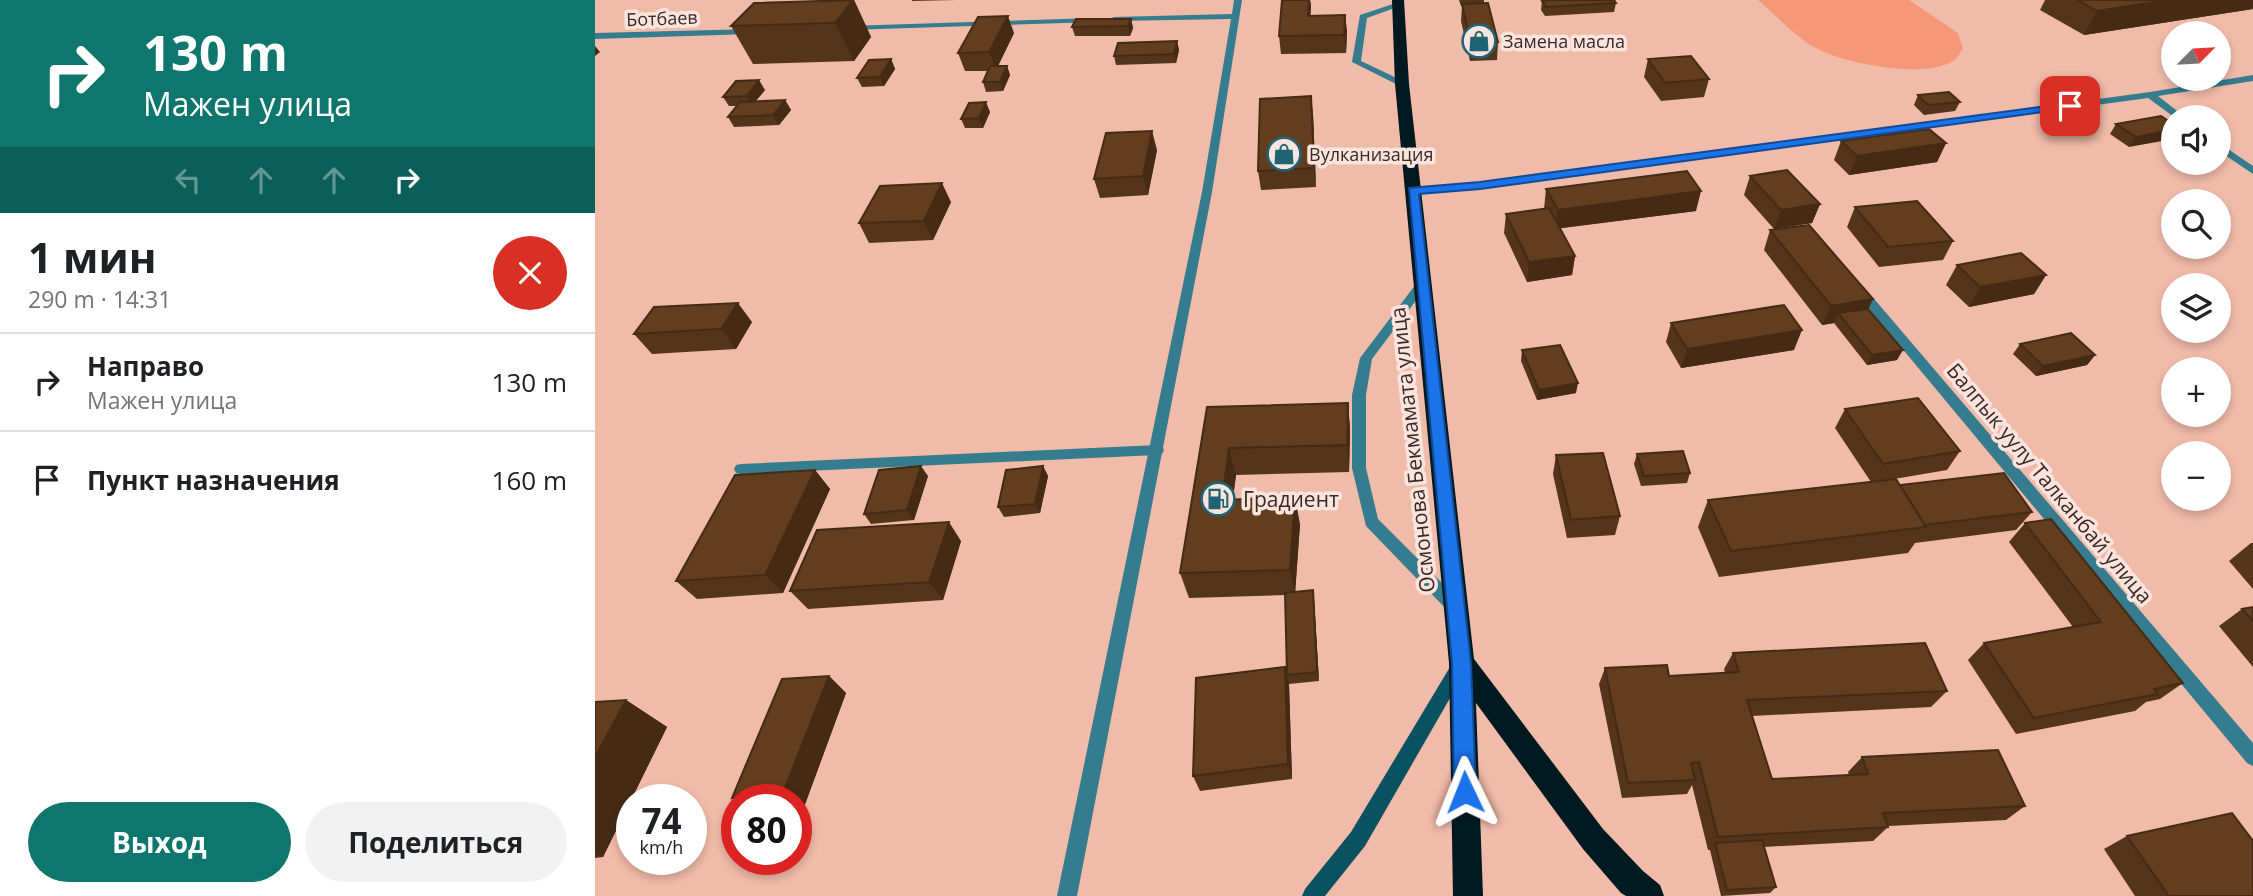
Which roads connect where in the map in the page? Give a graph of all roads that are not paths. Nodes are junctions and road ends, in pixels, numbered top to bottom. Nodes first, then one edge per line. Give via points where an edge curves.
1 (1238, 0) edge
2 (1399, 3) edge
3 (1234, 16) junction
4 (831, 28) edge
5 (762, 30) edge
6 (595, 36) edge
7 (2253, 78) edge
8 (1402, 84) junction
9 (2150, 95) junction
10 (2164, 105) edge
11 (2231, 155) edge
12 (2253, 171) edge
13 (1413, 191) junction
14 (1850, 278) edge
15 (1423, 283) junction
16 (1157, 450) junction
17 (741, 469) dead end
18 (1457, 608) junction
19 (1462, 663) junction
20 (2253, 757) edge
21 (1067, 896) edge
22 (1312, 896) edge
23 (1468, 896) edge
24 (1649, 896) edge

1 - 3 street
2 - 8 highway, Осмонова Бекмамата улица
2 - 8 street via 1363,17 1356,62
3 - 4 street
3 - 16 street via 1207,192
5 - 6 street, Ботбаев
7 - 9 street
8 - 13 highway, Осмонова Бекмамата улица
9 - 10 street
9 - 13 street via 1494,184
11 - 12 street
13 - 15 highway, Осмонова Бекмамата улица
14 - 20 street, Балпык уулу Талканбай улица
15 - 18 highway, Осмонова Бекмамата улица
15 - 18 street via 1366,358 1359,395 1359,468 1371,523
16 - 17 street
16 - 21 street
18 - 19 highway, Осмонова Бекмамата улица
19 - 22 street via 1358,839
19 - 23 highway, Осмонова Бекмамата улица
19 - 24 highway via 1593,839

